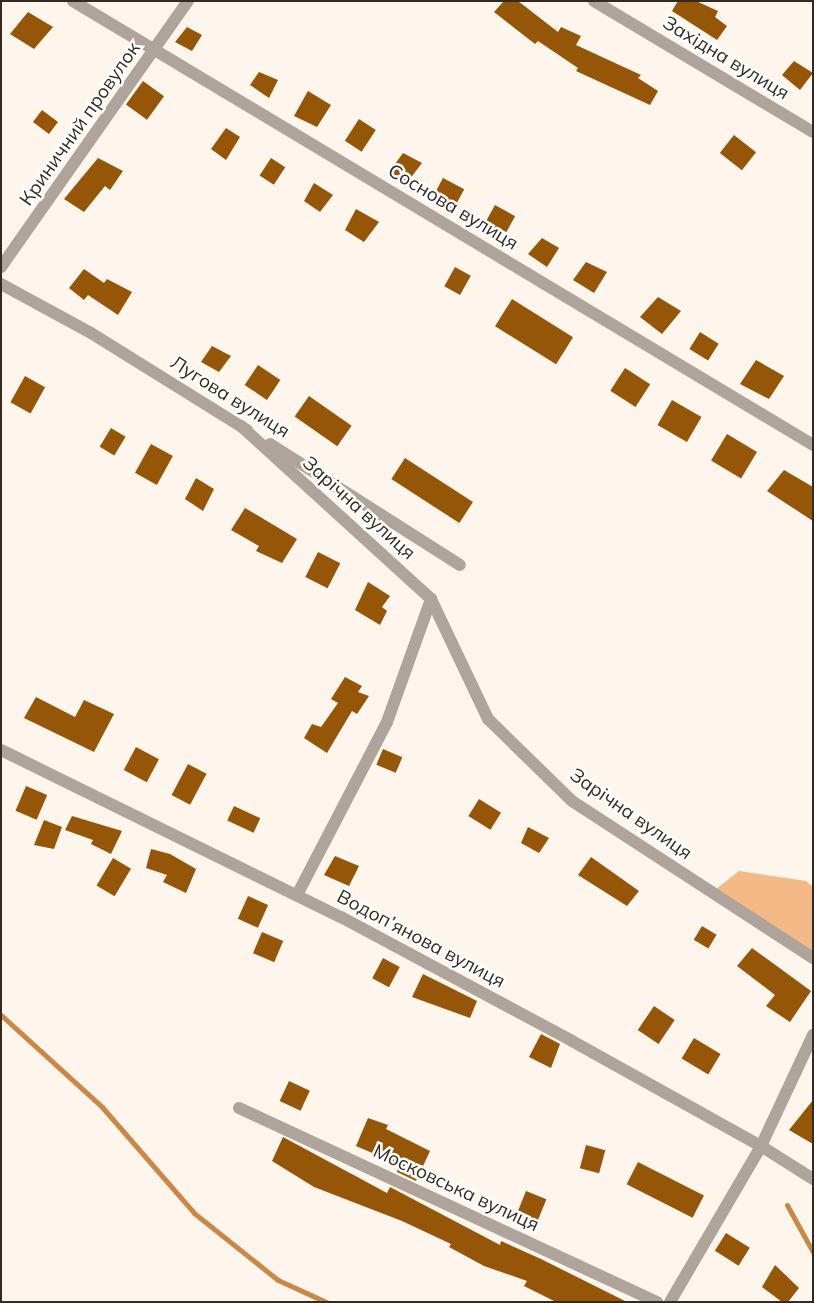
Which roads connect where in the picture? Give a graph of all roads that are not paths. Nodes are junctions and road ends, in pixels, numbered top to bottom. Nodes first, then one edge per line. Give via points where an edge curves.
1 (73, 1) edge
2 (188, 1) edge
3 (594, 1) edge
4 (155, 50) junction
5 (813, 132) edge
6 (1, 267) edge
7 (1, 284) edge
8 (241, 426) junction
9 (813, 445) edge
10 (460, 565) dead end
11 (431, 599) junction
12 (1, 750) edge
13 (297, 896) junction
14 (813, 958) edge
15 (813, 1035) edge
16 (239, 1108) dead end
17 (761, 1146) junction
18 (813, 1179) edge
19 (657, 1302) edge
20 (670, 1302) edge

1 - 4 street, Соснова вулиця
2 - 4 street, Криничний провулок
3 - 5 street, Західна вулиця
4 - 6 street, Криничний провулок
4 - 9 street, Соснова вулиця
7 - 8 street, Лугова вулиця via 92,334
8 - 10 street, Лугова вулиця
8 - 11 street, Зарічна вулиця
11 - 13 street via 387,722
11 - 14 street, Зарічна вулиця via 488,720 572,801
12 - 13 street, Водоп’янова вулиця
13 - 17 street, Водоп’янова вулиця
15 - 17 street
16 - 19 street, Московська вулиця
17 - 18 street, Водоп’янова вулиця
17 - 20 street

